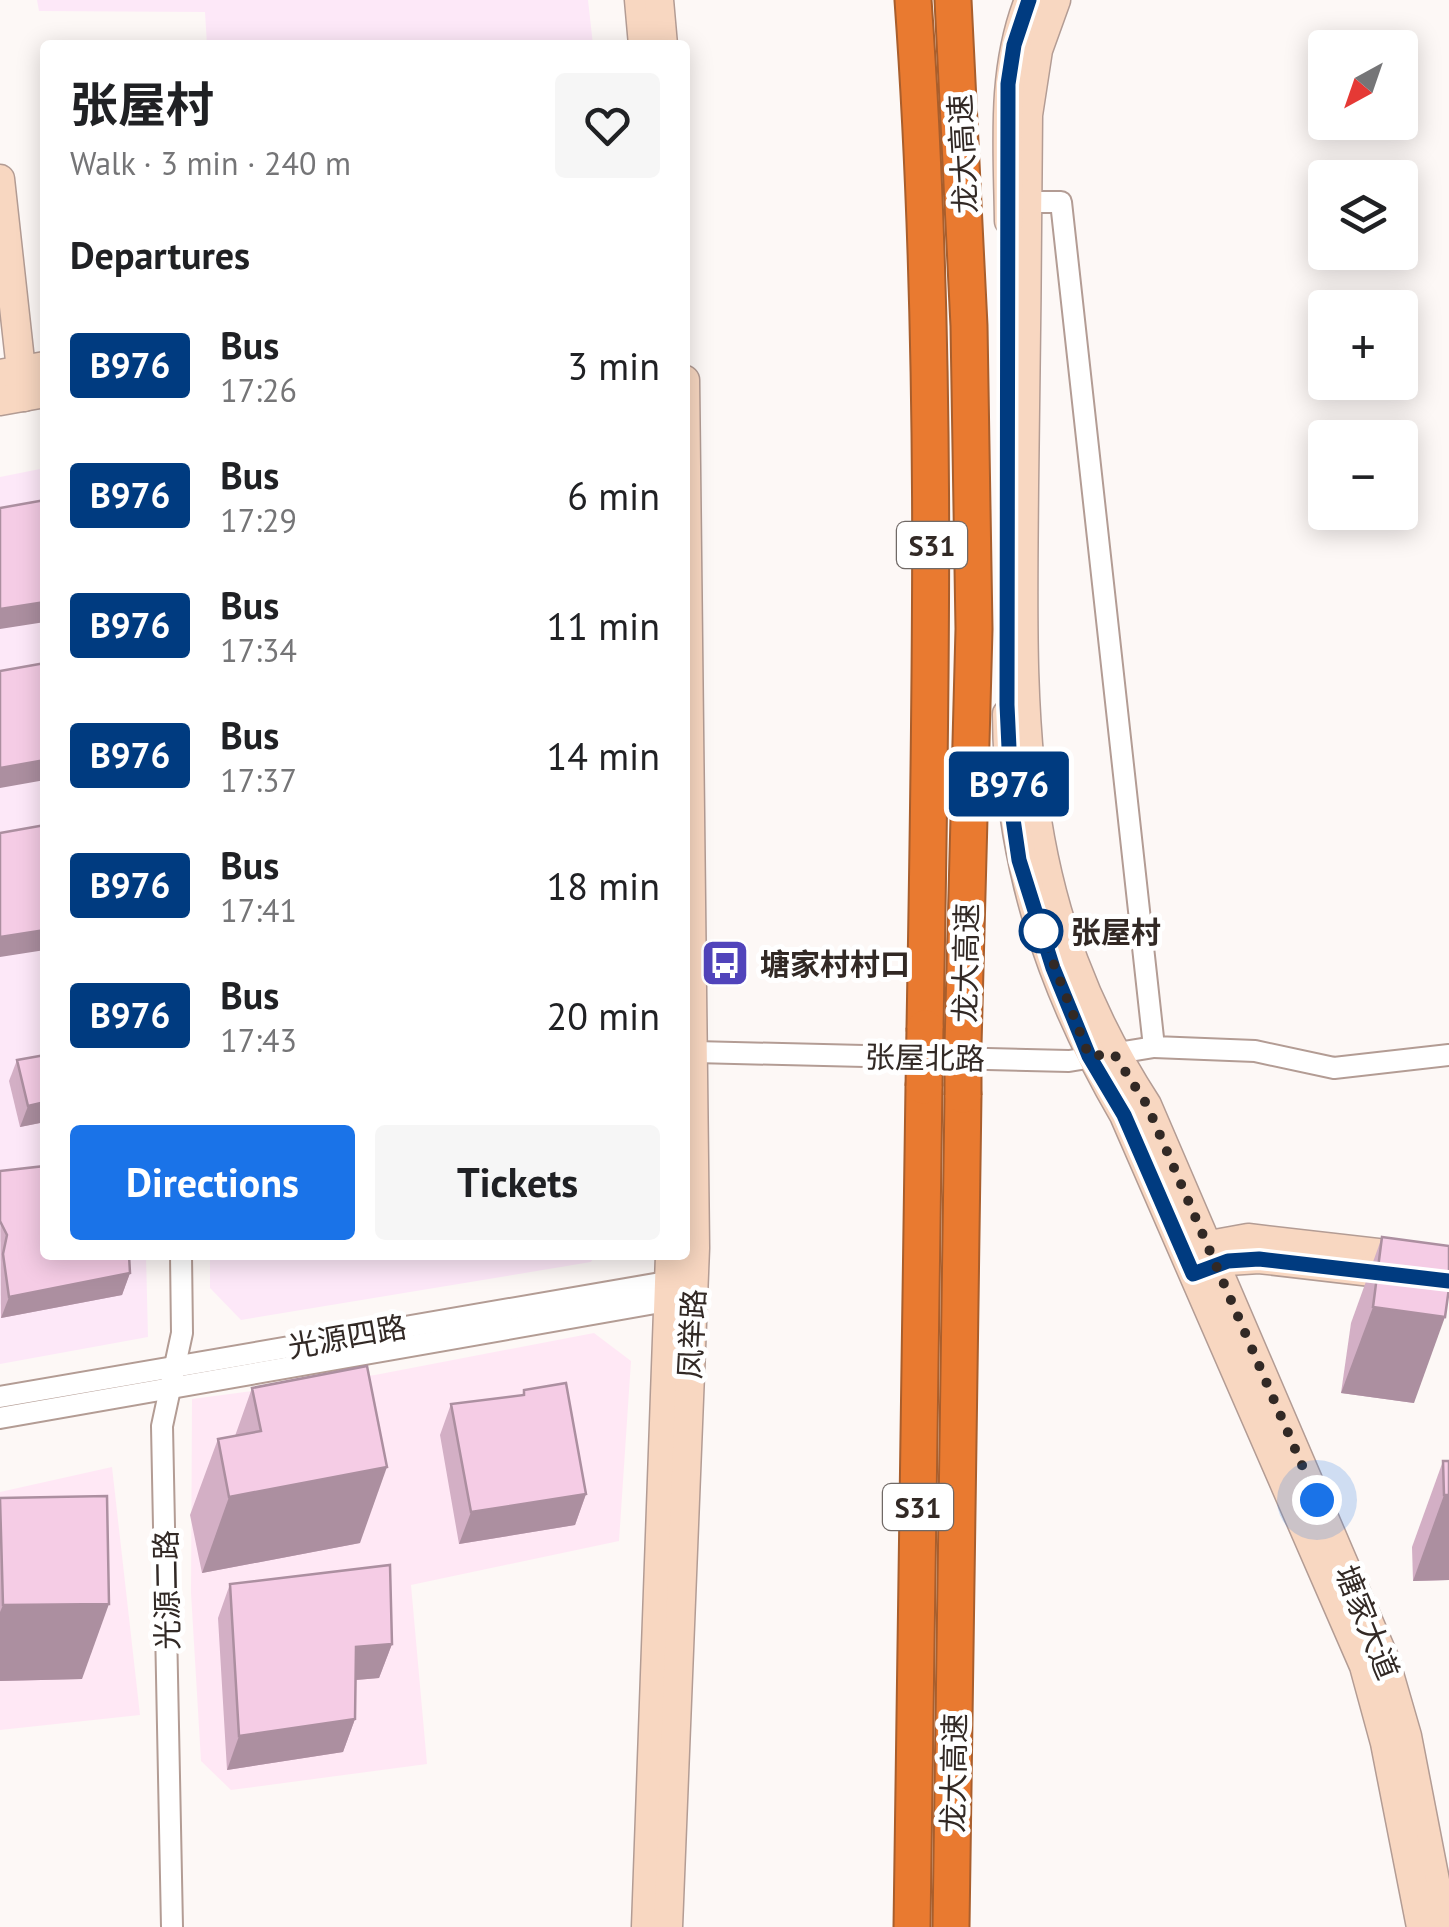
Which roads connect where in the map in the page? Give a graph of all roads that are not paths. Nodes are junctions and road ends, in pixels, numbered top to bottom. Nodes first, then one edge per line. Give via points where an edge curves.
1 (639, 0) edge
2 (659, 0) edge
3 (1029, 0) edge
4 (1056, 0) edge
5 (915, 32) edge
6 (955, 32) edge
7 (643, 40) edge
8 (663, 40) edge
9 (0, 179) edge
10 (1027, 202) junction
11 (23, 383) edge
12 (690, 716) edge
13 (1154, 1047) junction
14 (695, 1052) junction
15 (1102, 1055) junction
16 (1449, 1055) edge
17 (690, 1120) edge
18 (1200, 1258) junction
19 (181, 1260) edge
20 (1449, 1261) edge
21 (1449, 1281) edge
22 (678, 1284) edge
23 (172, 1377) junction
24 (0, 1397) edge
25 (0, 1418) edge
26 (172, 1927) edge
27 (646, 1927) edge
28 (668, 1927) edge
29 (912, 1927) edge
30 (951, 1927) edge
31 (1421, 1927) edge
32 (1444, 1927) edge

1 - 7 street
2 - 8 street
3 - 15 street, 塘家大道 via 1008,84 1008,761 1019,860 1053,968
4 - 10 street, 塘家大道 via 1031,82
5 - 29 highway, 龙大高速 / S31, bridge via 929,327 933,630
6 - 30 highway, 龙大高速 / S31, bridge via 970,326 974,629
9 - 11 street
10 - 13 street via 1061,202
10 - 15 street, 塘家大道 via 1022,691 1049,891
12 - 14 street, 凤举路
13 - 15 street, 张屋北路
13 - 16 street, 张屋北路 via 1255,1051 1334,1068
14 - 15 street, 张屋北路 via 1069,1061
14 - 17 street, 凤举路
15 - 18 street, 塘家大道 via 1147,1105
18 - 20 street via 1259,1239
18 - 21 street
18 - 31 street, 塘家大道 via 1364,1666
18 - 32 street, 塘家大道 via 1393,1684
19 - 23 street, 光源二路 via 182,1333
22 - 23 street, 光源四路
22 - 27 street, 凤举路
22 - 28 street, 凤举路
23 - 24 street, 光源四路
23 - 25 street, 光源四路
23 - 26 street, 光源二路 via 162,1426

